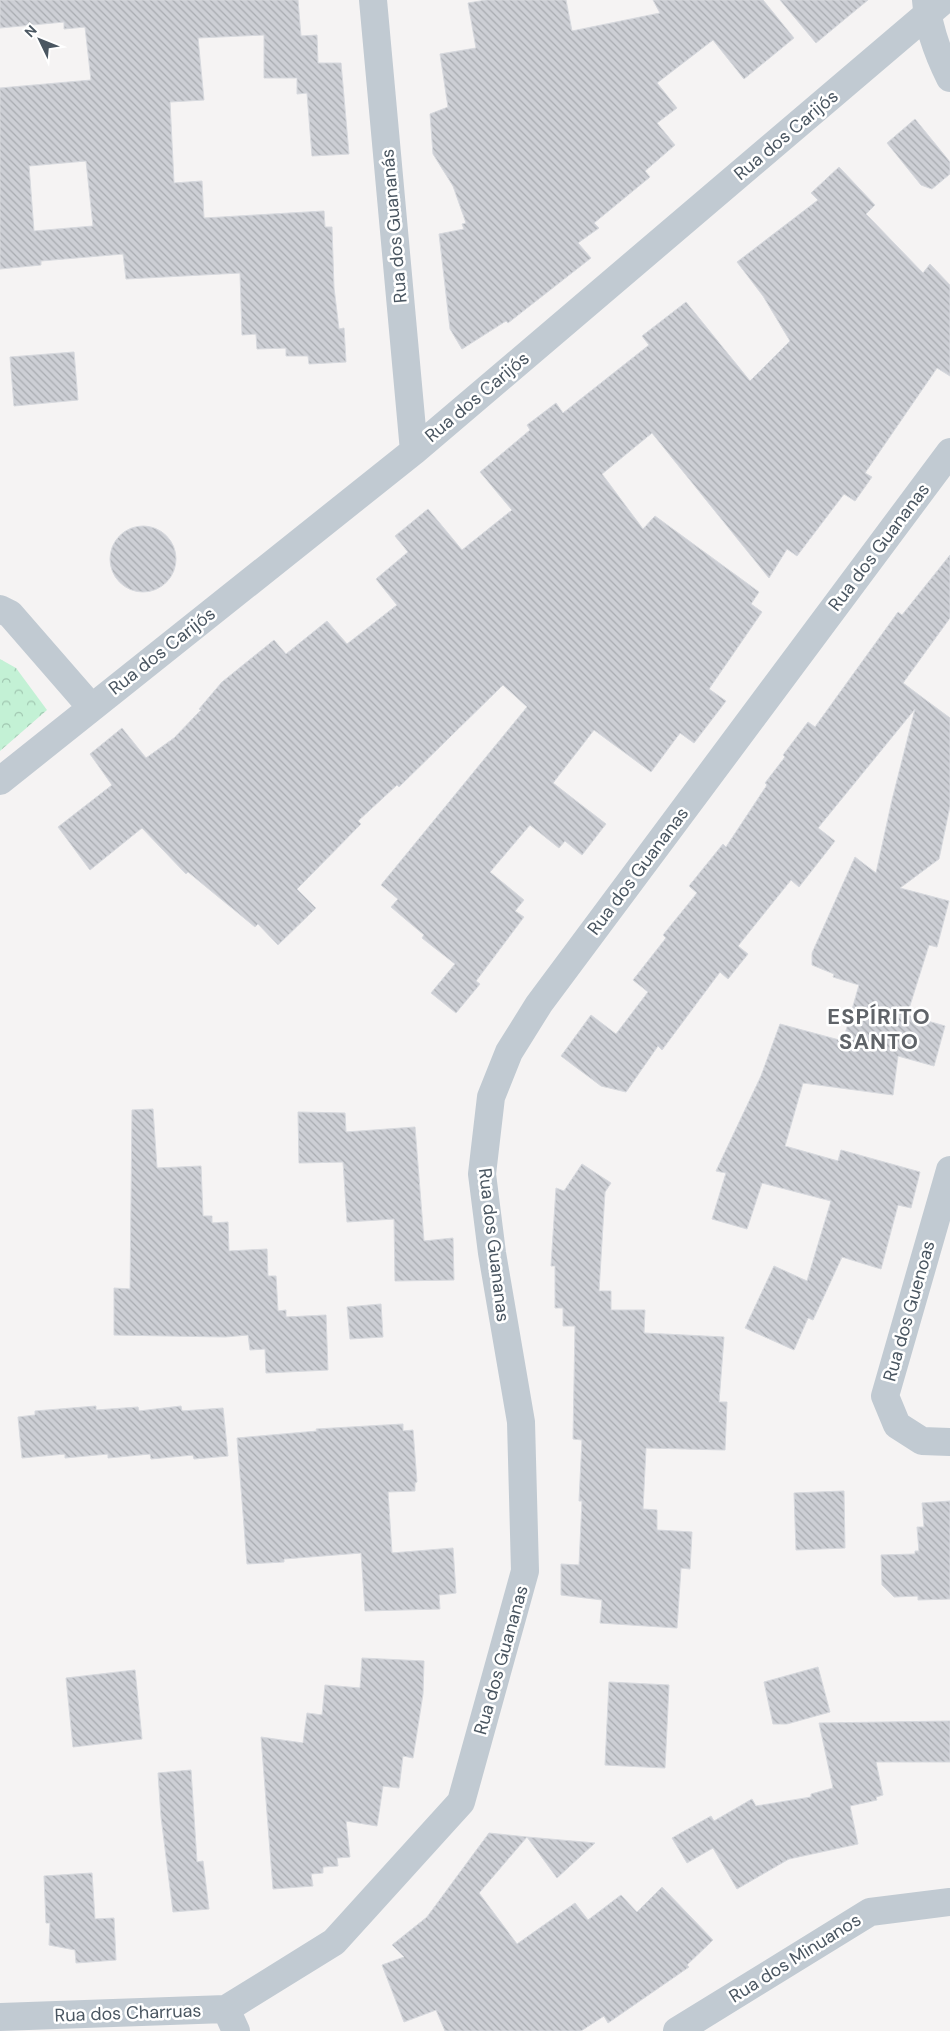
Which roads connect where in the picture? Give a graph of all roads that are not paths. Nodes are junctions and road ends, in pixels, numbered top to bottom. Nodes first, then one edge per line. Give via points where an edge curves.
1 (374, 0) edge
2 (932, 5) edge
3 (950, 78) edge
4 (414, 451) junction
5 (950, 452) edge
6 (0, 609) edge
7 (91, 707) junction
8 (0, 781) edge
9 (950, 1170) edge
10 (950, 1442) edge
11 (950, 1902) edge
12 (0, 2017) edge
13 (231, 2020) edge
14 (677, 2031) edge

1 - 4 street, Rua dos Guananás
2 - 3 street via 942,62
2 - 4 street, Rua dos Carijós
4 - 7 street, Rua dos Carijós
5 - 13 street, Rua dos Guananas via 539,1004 509,1052 491,1097 482,1174 521,1422 525,1571 461,1802 334,1942
6 - 7 street via 10,614
7 - 8 street, Rua dos Carijós
9 - 10 street, Rua dos Guenoas via 885,1396 897,1424 922,1441
11 - 14 street, Rua dos Minuanos via 870,1912
12 - 13 street, Rua dos Charruas

